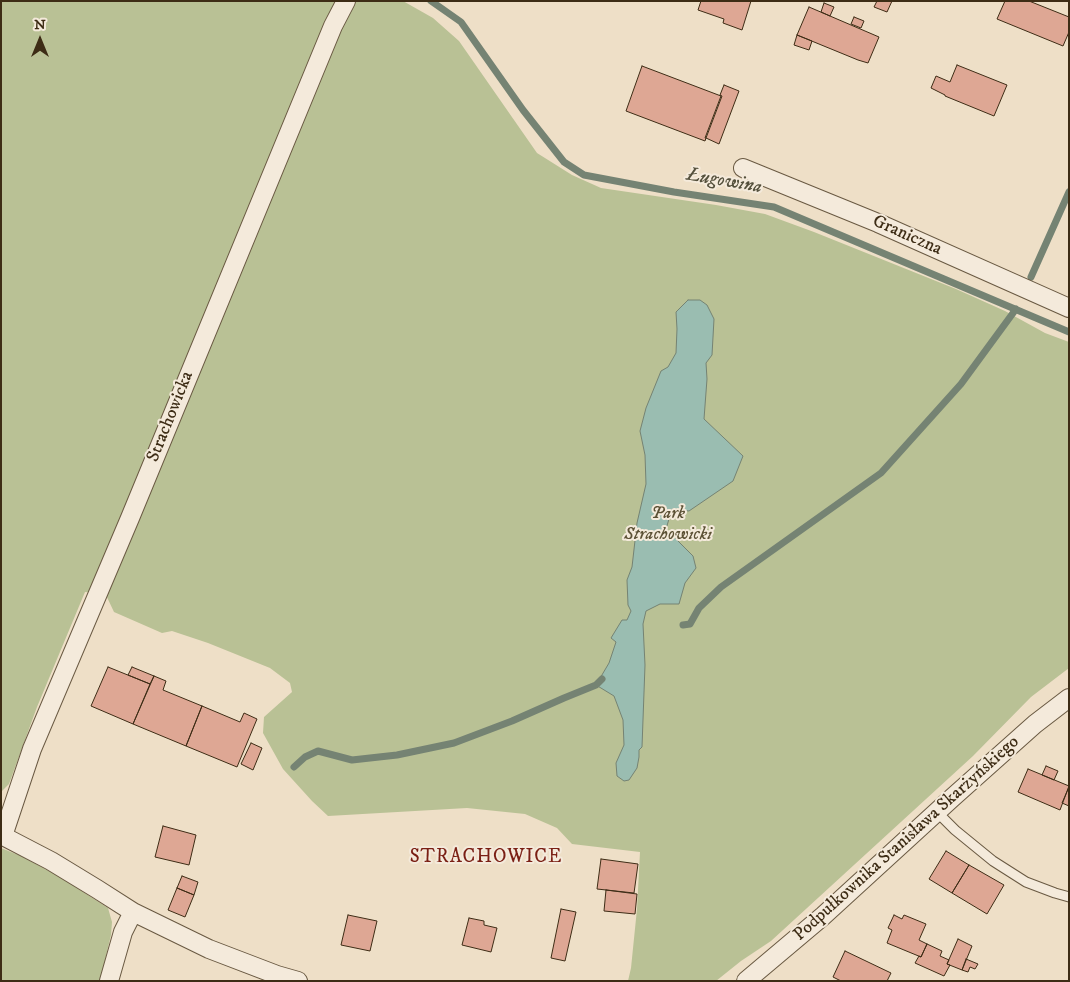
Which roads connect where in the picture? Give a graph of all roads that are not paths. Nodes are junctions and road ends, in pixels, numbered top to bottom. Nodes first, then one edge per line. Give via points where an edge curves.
1 (346, 1) edge
2 (743, 168) dead end
3 (1069, 308) edge
4 (1069, 698) edge
5 (937, 812) junction
6 (2, 835) edge
7 (1069, 897) edge
8 (133, 912) junction
9 (109, 981) edge
10 (298, 981) edge
11 (746, 981) edge

1 - 6 street, Strachowicka via 32,749
2 - 3 street, Graniczna via 878,222
4 - 5 street, Podpułkownika Stanisława Skarżyńskiego via 1035,724
5 - 7 lane via 993,861 1026,882
5 - 11 street, Podpułkownika Stanisława Skarżyńskiego
6 - 8 street
8 - 9 street via 122,932
8 - 10 street via 209,949

